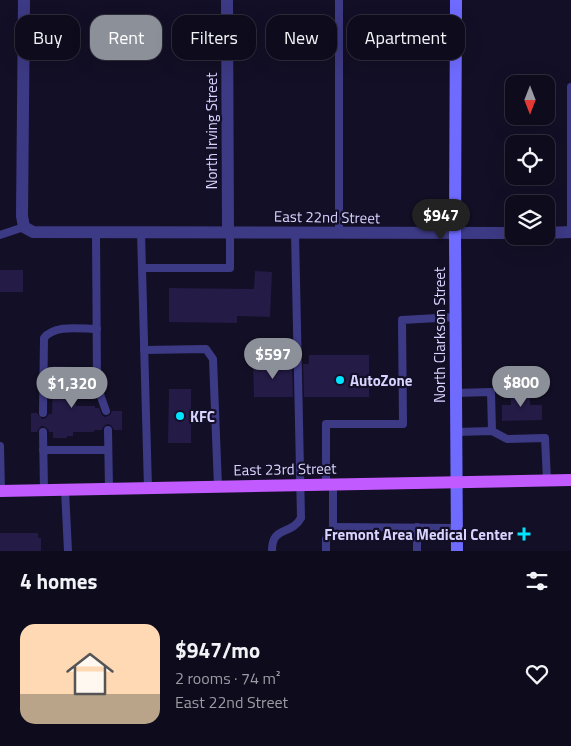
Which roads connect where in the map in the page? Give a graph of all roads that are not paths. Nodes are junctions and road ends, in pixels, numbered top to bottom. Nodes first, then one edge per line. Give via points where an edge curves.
1 (227, 0) edge
2 (340, 0) edge
3 (456, 0) edge
4 (23, 1) edge
5 (571, 87) edge
6 (24, 227) junction
7 (96, 232) junction
8 (141, 232) junction
9 (229, 232) junction
10 (555, 232) edge
11 (571, 232) edge
12 (295, 233) junction
13 (505, 233) edge
14 (339, 234) junction
15 (455, 234) junction
16 (0, 235) edge
17 (142, 268) junction
18 (455, 317) junction
19 (97, 329) junction
20 (144, 350) junction
21 (455, 393) junction
22 (106, 411) dead end
23 (43, 414) dead end
24 (108, 430) dead end
25 (492, 431) junction
26 (43, 432) dead end
27 (456, 432) junction
28 (0, 446) edge
29 (43, 450) junction
30 (108, 450) junction
31 (547, 480) junction
32 (571, 480) edge
33 (457, 482) junction
34 (299, 485) junction
35 (329, 485) junction
36 (218, 487) junction
37 (148, 488) junction
38 (109, 489) junction
39 (44, 490) junction
40 (65, 490) junction
41 (0, 491) edge
42 (333, 527) junction
43 (417, 527) junction
44 (457, 528) junction
45 (68, 551) edge
46 (272, 551) edge
47 (326, 551) edge
48 (418, 551) edge
49 (457, 551) edge

1 - 9 street, North Irving Street
2 - 14 lane
3 - 15 street, North Clarkson Street
4 - 6 street
5 - 11 lane
6 - 7 street, East 22nd Street via 33,232
6 - 16 lane
7 - 8 street, East 22nd Street
7 - 19 lane
8 - 9 street, East 22nd Street
8 - 17 lane
9 - 12 street, East 22nd Street
9 - 17 lane via 230,268
10 - 11 street
12 - 14 street, East 22nd Street
12 - 34 lane
13 - 15 street, East 22nd Street
14 - 15 street, East 22nd Street
15 - 18 street, North Clarkson Street
17 - 20 lane
18 - 21 street, North Clarkson Street
18 - 35 lane via 402,320 403,424 326,424
19 - 22 lane via 97,382
19 - 23 lane via 56,330 44,338
20 - 36 lane via 206,349 213,359
20 - 37 lane
21 - 25 lane via 491,392
21 - 27 street, North Clarkson Street
24 - 30 lane
25 - 27 lane
25 - 31 lane via 507,439 545,438
26 - 29 lane
27 - 33 street, North Clarkson Street
28 - 41 lane
29 - 30 lane
29 - 39 lane
30 - 38 lane
31 - 32 main road, East 23rd Street
31 - 33 main road, East 23rd Street
33 - 35 main road, East 23rd Street
33 - 44 street, North Clarkson Street
34 - 35 main road, East 23rd Street
34 - 36 main road, East 23rd Street
34 - 46 lane via 301,518 297,525 277,534 272,542
35 - 42 lane
36 - 37 main road, East 23rd Street
37 - 38 main road, East 23rd Street
38 - 40 main road, East 23rd Street
39 - 40 main road, East 23rd Street
39 - 41 main road, East 23rd Street
40 - 45 lane
42 - 43 lane
42 - 47 lane via 326,539
43 - 44 lane
43 - 48 lane
44 - 49 street, North Clarkson Street

